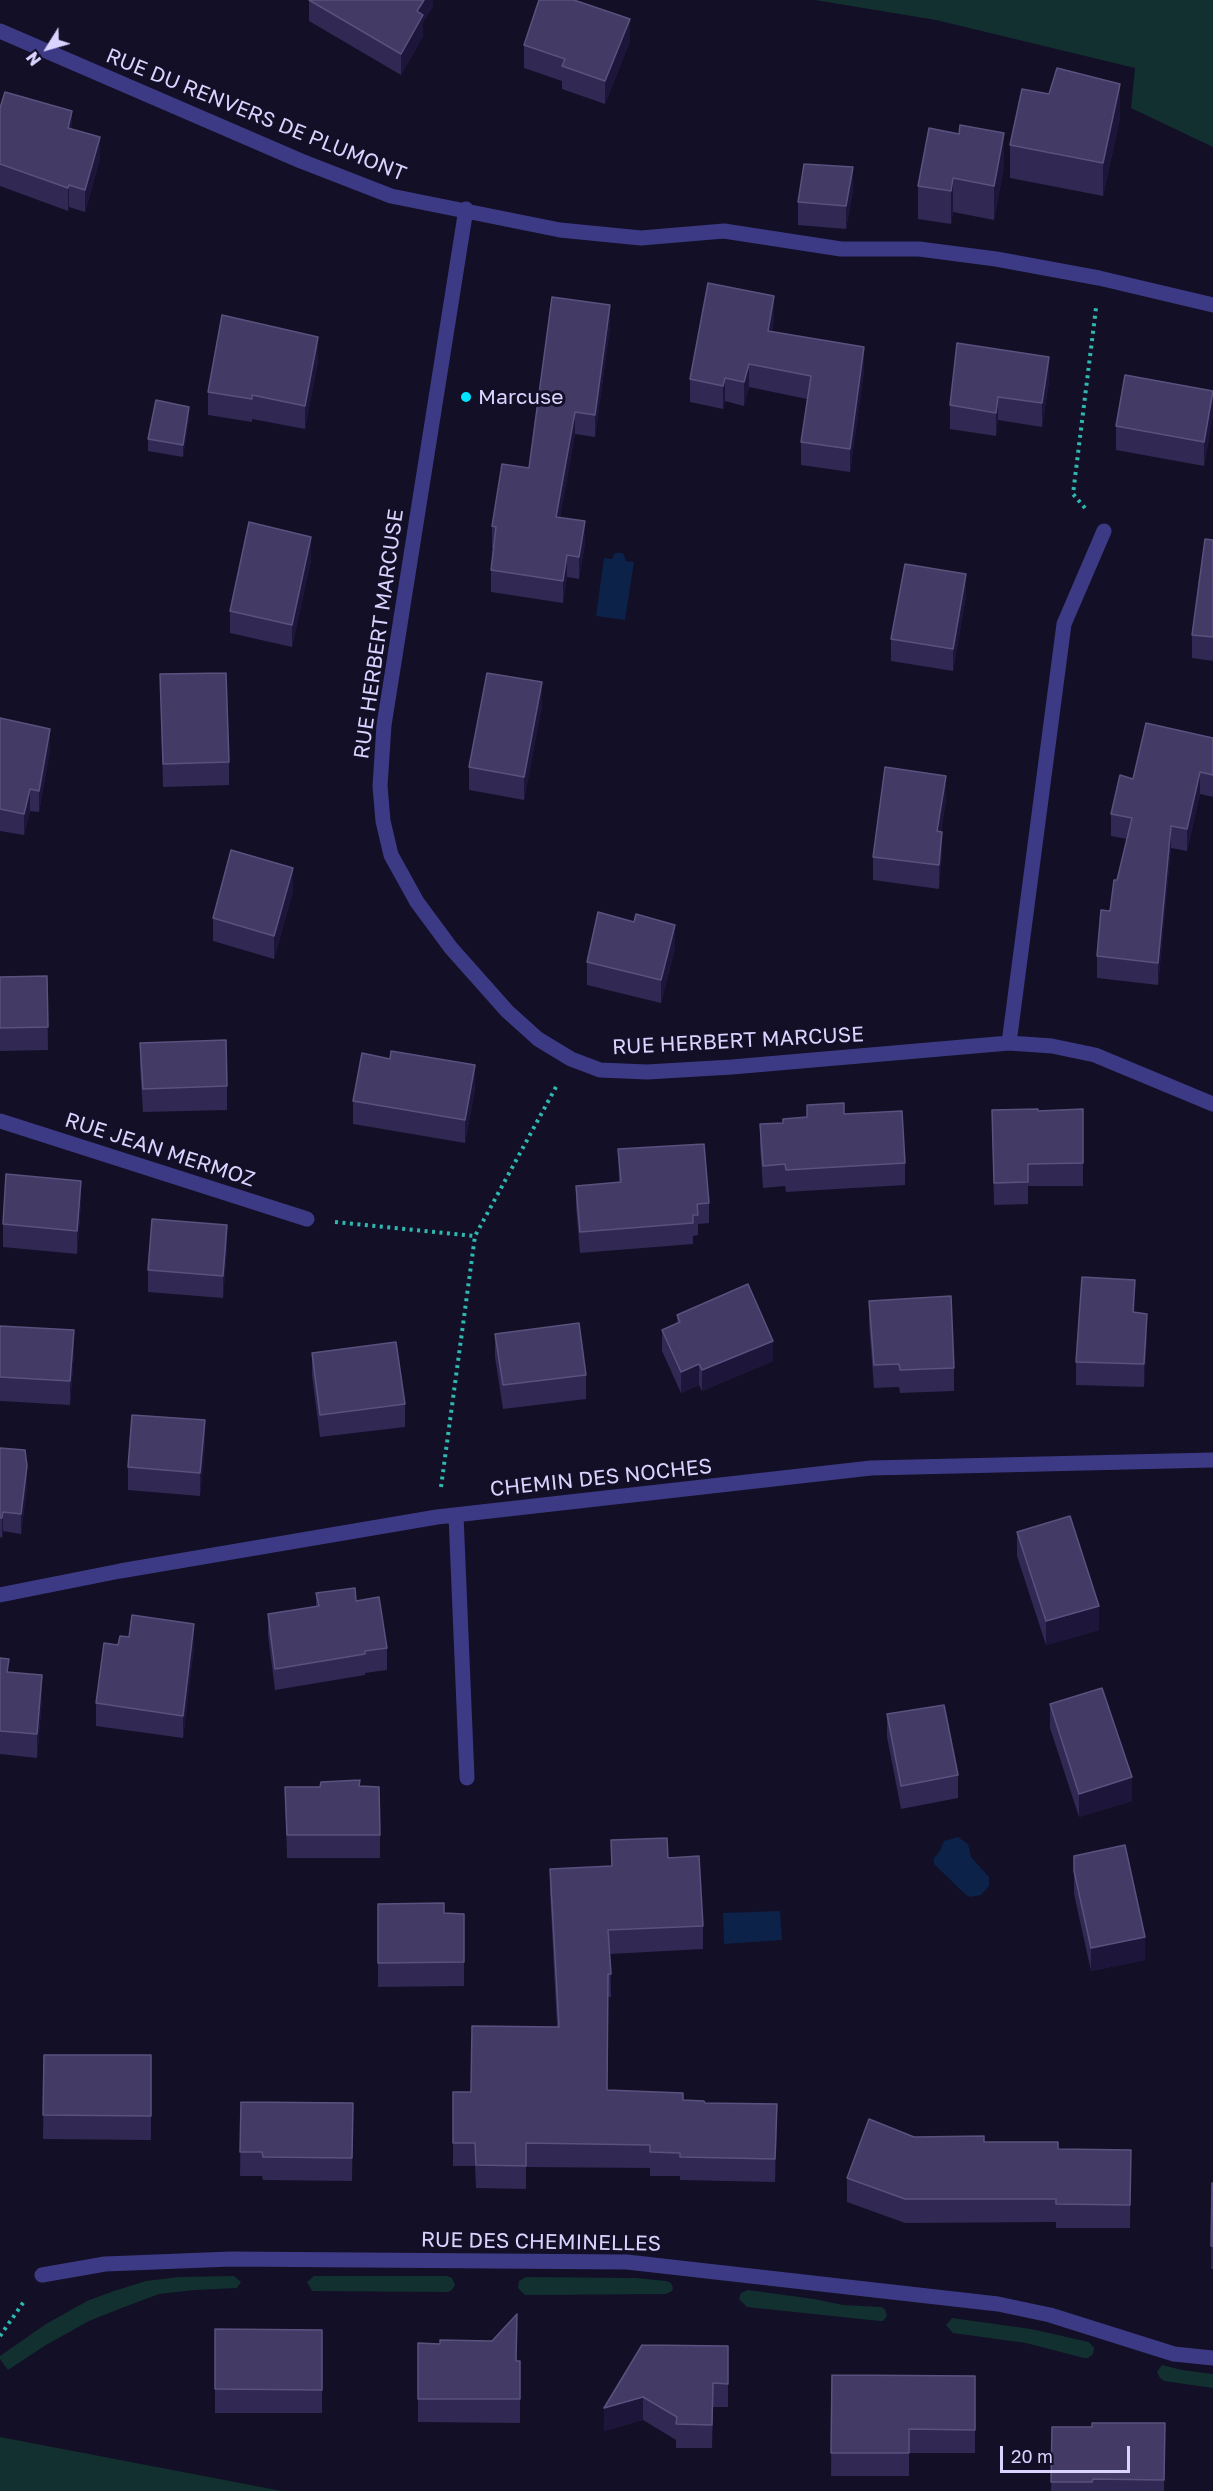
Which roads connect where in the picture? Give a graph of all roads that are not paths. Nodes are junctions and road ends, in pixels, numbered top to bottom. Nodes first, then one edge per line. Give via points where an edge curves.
1 (0, 31) edge
2 (466, 209) junction
3 (1213, 305) edge
4 (1104, 531) road end
5 (1010, 1043) junction
6 (1213, 1104) edge
7 (0, 1120) edge
8 (307, 1219) road end
9 (1213, 1460) edge
10 (456, 1515) junction
11 (0, 1595) edge
12 (467, 1778) dead end
13 (42, 2275) road end
14 (1213, 2358) edge

1 - 2 street, RUE DU RENVERS DE PLUMONT via 391,196
2 - 3 street, RUE DU RENVERS DE PLUMONT via 560,230 641,238 724,231 841,249 919,249 1099,278
2 - 5 street, RUE HERBERT MARCUSE via 384,725 380,786 383,821 391,855 417,902 451,948 507,1011 538,1039 571,1059 600,1070 646,1072
4 - 5 street via 1064,624
5 - 6 street, RUE HERBERT MARCUSE via 1095,1055
7 - 8 street, RUE JEAN MERMOZ
9 - 10 street, CHEMIN DES NOCHES via 871,1468
10 - 11 street, CHEMIN DES NOCHES
10 - 12 street
13 - 14 street, RUE DES CHEMINELLES via 105,2264 231,2259 627,2262 998,2304 1050,2315 1174,2354

